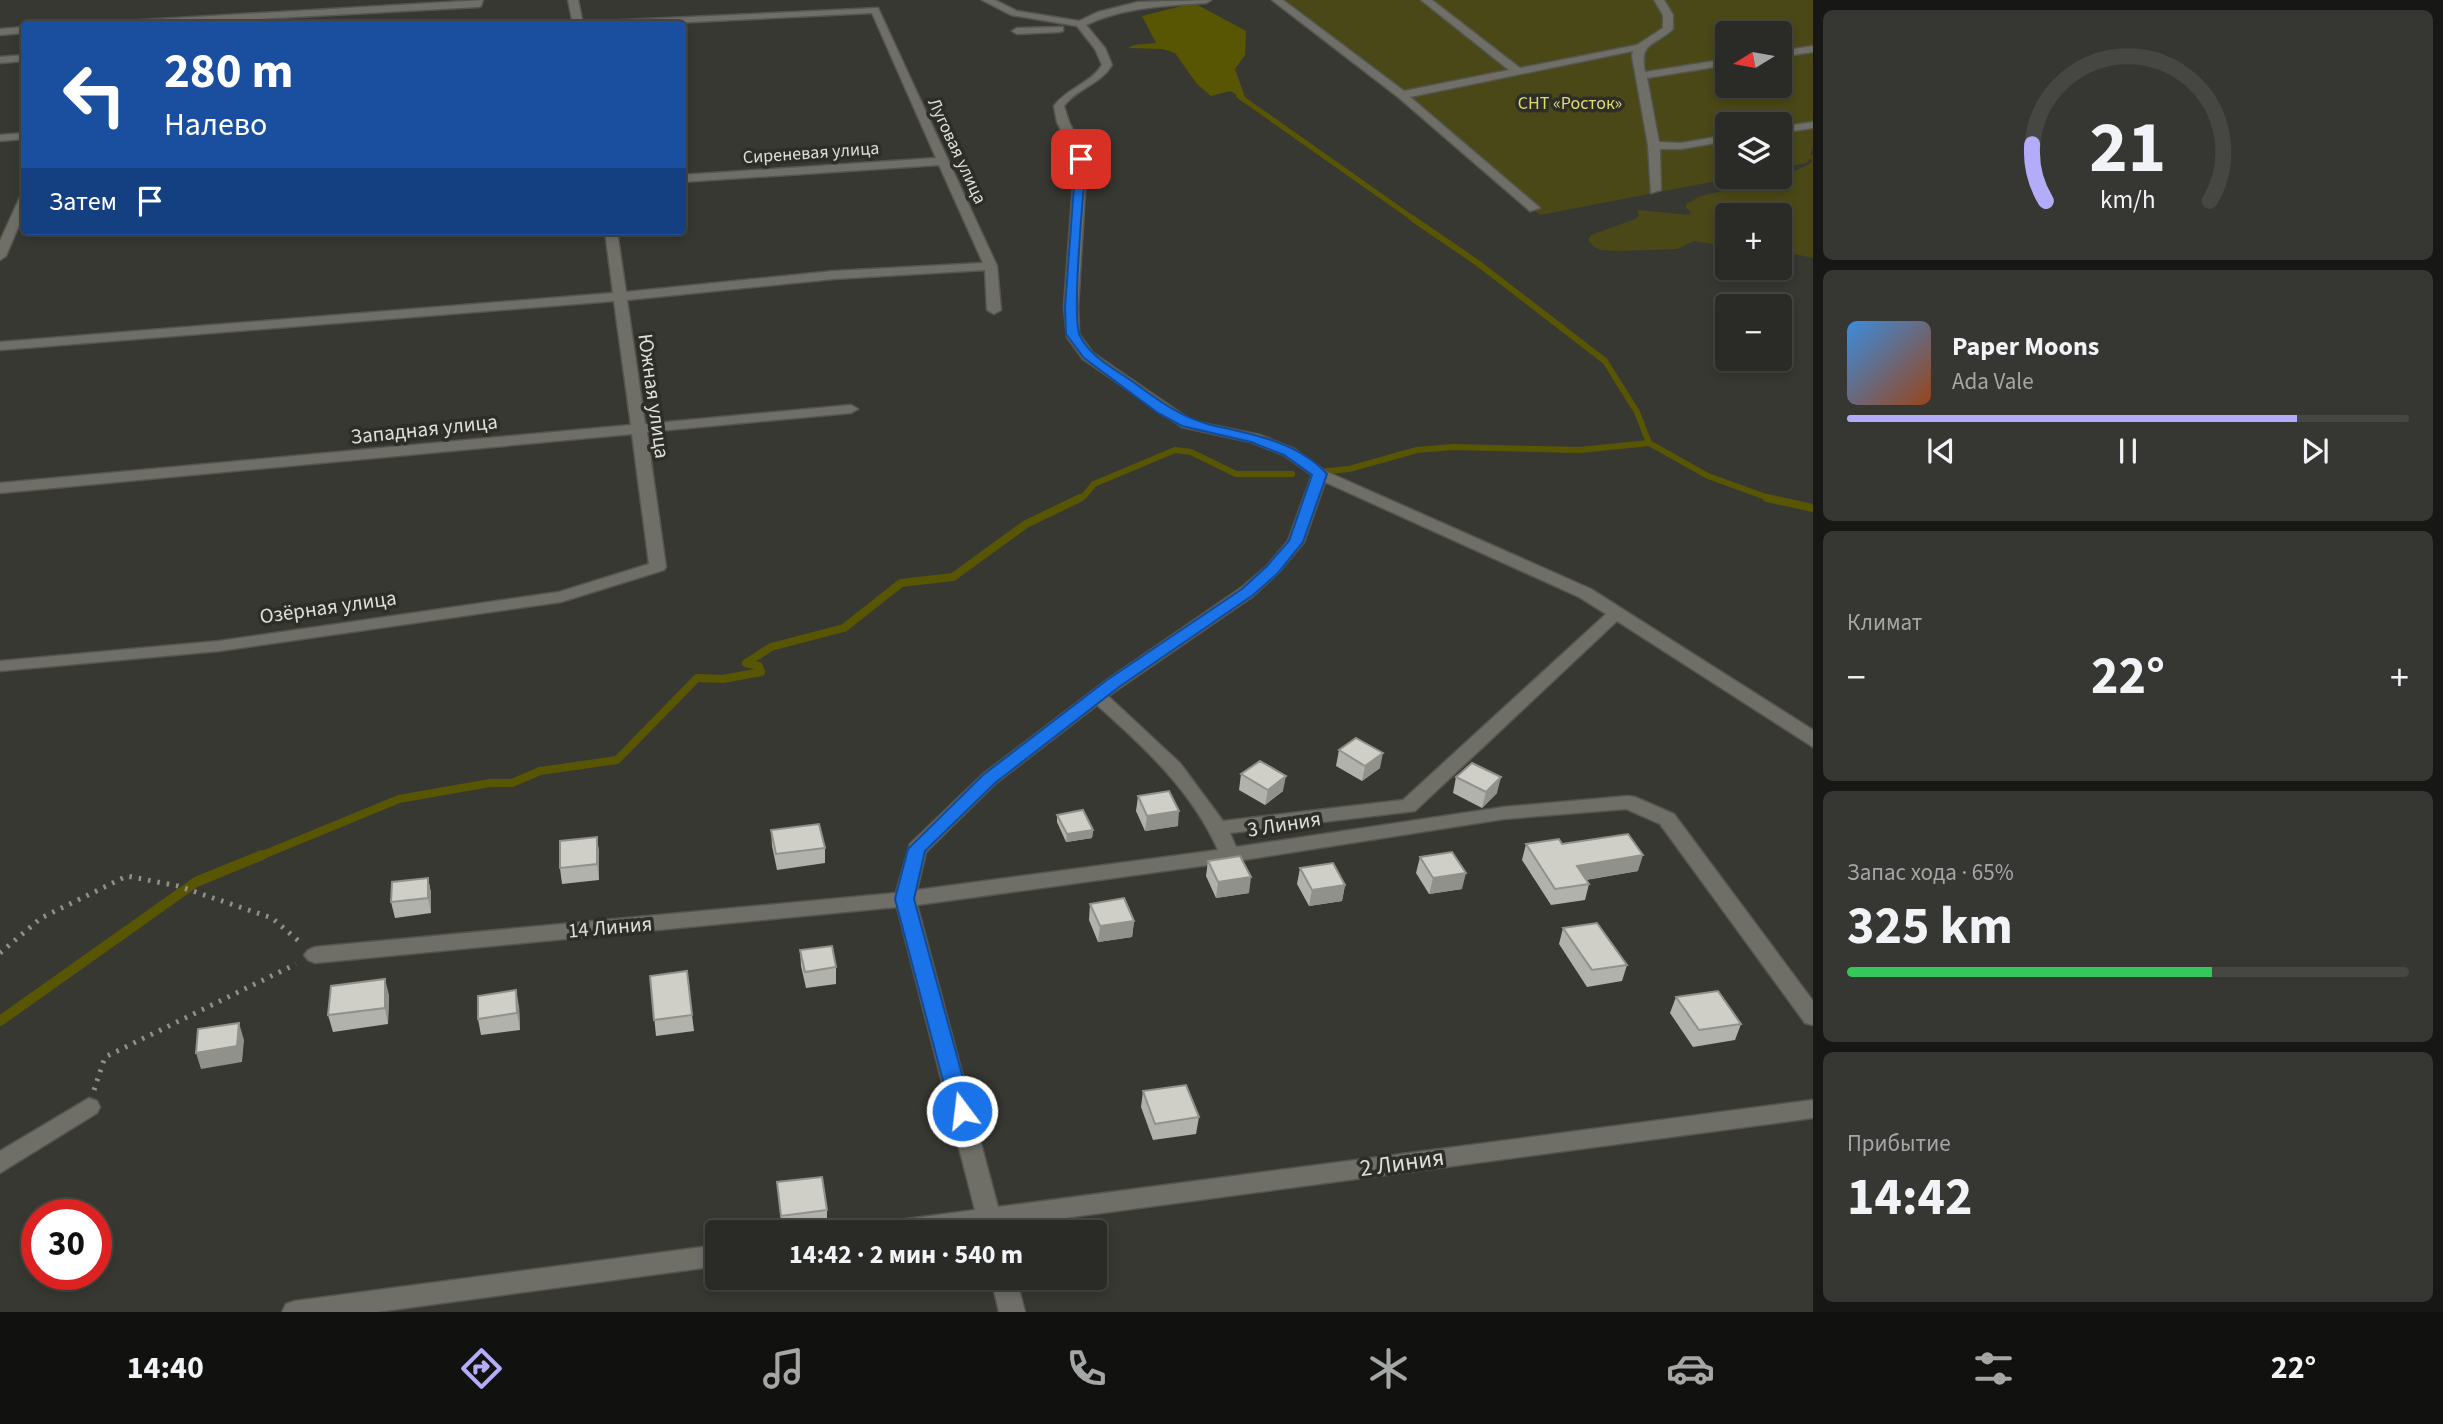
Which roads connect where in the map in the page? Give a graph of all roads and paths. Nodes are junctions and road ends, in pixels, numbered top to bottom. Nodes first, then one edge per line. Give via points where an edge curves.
1 (478, 0) edge
2 (573, 0) edge
3 (987, 0) edge
4 (1206, 0) edge
5 (1277, 0) edge
6 (1426, 0) edge
7 (1659, 0) edge
8 (179, 21) edge
9 (577, 21) edge
10 (662, 21) edge
11 (1081, 26) junction
12 (21, 30) edge
13 (1017, 30) dead end
14 (0, 32) edge
15 (1640, 47) junction
16 (1813, 49) edge
17 (1792, 52) edge
18 (21, 58) edge
19 (0, 60) edge
20 (1715, 64) edge
21 (1518, 72) junction
22 (1641, 76) junction
23 (1402, 95) junction
24 (1813, 125) edge
25 (1792, 128) edge
26 (21, 136) edge
27 (0, 138) edge
28 (1715, 140) edge
29 (1654, 145) junction
30 (942, 161) junction
31 (686, 179) edge
32 (1656, 190) dead end
33 (21, 208) edge
34 (1534, 208) dead end
35 (12, 230) edge
36 (611, 235) edge
37 (0, 256) edge
38 (991, 266) junction
39 (618, 298) junction
40 (994, 310) dead end
41 (0, 346) edge
42 (852, 409) dead end
43 (638, 428) junction
44 (1320, 474) junction
45 (0, 488) edge
46 (658, 567) joint
47 (1616, 612) junction
48 (0, 666) edge
49 (1097, 696) junction
50 (1813, 741) edge
51 (1220, 828) junction
52 (1230, 855) junction
53 (905, 899) junction
54 (0, 953) edge
55 (315, 955) junction
56 (1813, 1017) edge
57 (89, 1107) joint
58 (1813, 1109) edge
59 (0, 1163) edge
60 (991, 1220) edge
61 (1027, 1220) edge
62 (705, 1257) edge
63 (1007, 1290) edge
64 (295, 1312) edge
65 (1012, 1312) edge

1 - 8 street via 478,4
2 - 9 street
3 - 11 street via 1014,13
4 - 11 street via 1138,5 1101,14
5 - 23 street
6 - 21 street
7 - 15 street via 1668,15 1668,29
10 - 30 street, Луговая улица via 874,10
11 - 13 street
11 - 44 street via 1100,48 1107,65 1101,77 1064,96 1059,106 1081,159 1072,334 1088,356 1186,424 1255,439 1289,452
12 - 14 street
15 - 21 street
15 - 22 street
16 - 17 street
18 - 19 street
20 - 22 street
21 - 23 street
22 - 29 street
23 - 34 street
24 - 25 street
26 - 27 street
28 - 29 street
29 - 32 street
30 - 31 street, Сиреневая улица
30 - 38 street, Луговая улица
33 - 35 street
35 - 37 street
36 - 39 street, Южная улица
38 - 39 street via 834,275
38 - 40 street, Луговая улица
39 - 41 street
39 - 43 street, Южная улица
42 - 43 street, Западная улица
43 - 45 street, Западная улица
43 - 46 street, Южная улица
44 - 47 street via 1585,593
44 - 49 street via 1296,542 1272,570
46 - 48 street, Озёрная улица via 561,597 219,646
47 - 50 street
47 - 51 street via 1408,806
49 - 51 street via 1161,753
49 - 53 street via 989,779 917,849
51 - 52 street
52 - 53 street, 3 Линия
52 - 56 street, 3 Линия via 1504,813 1628,802 1667,818
53 - 55 street, 14 Линия
53 - 60 street
54 - 55 path via 41,918 127,876 178,886 272,918
55 - 57 path via 105,1057
57 - 59 street
58 - 61 street, 2 Линия
62 - 64 street
63 - 65 street

